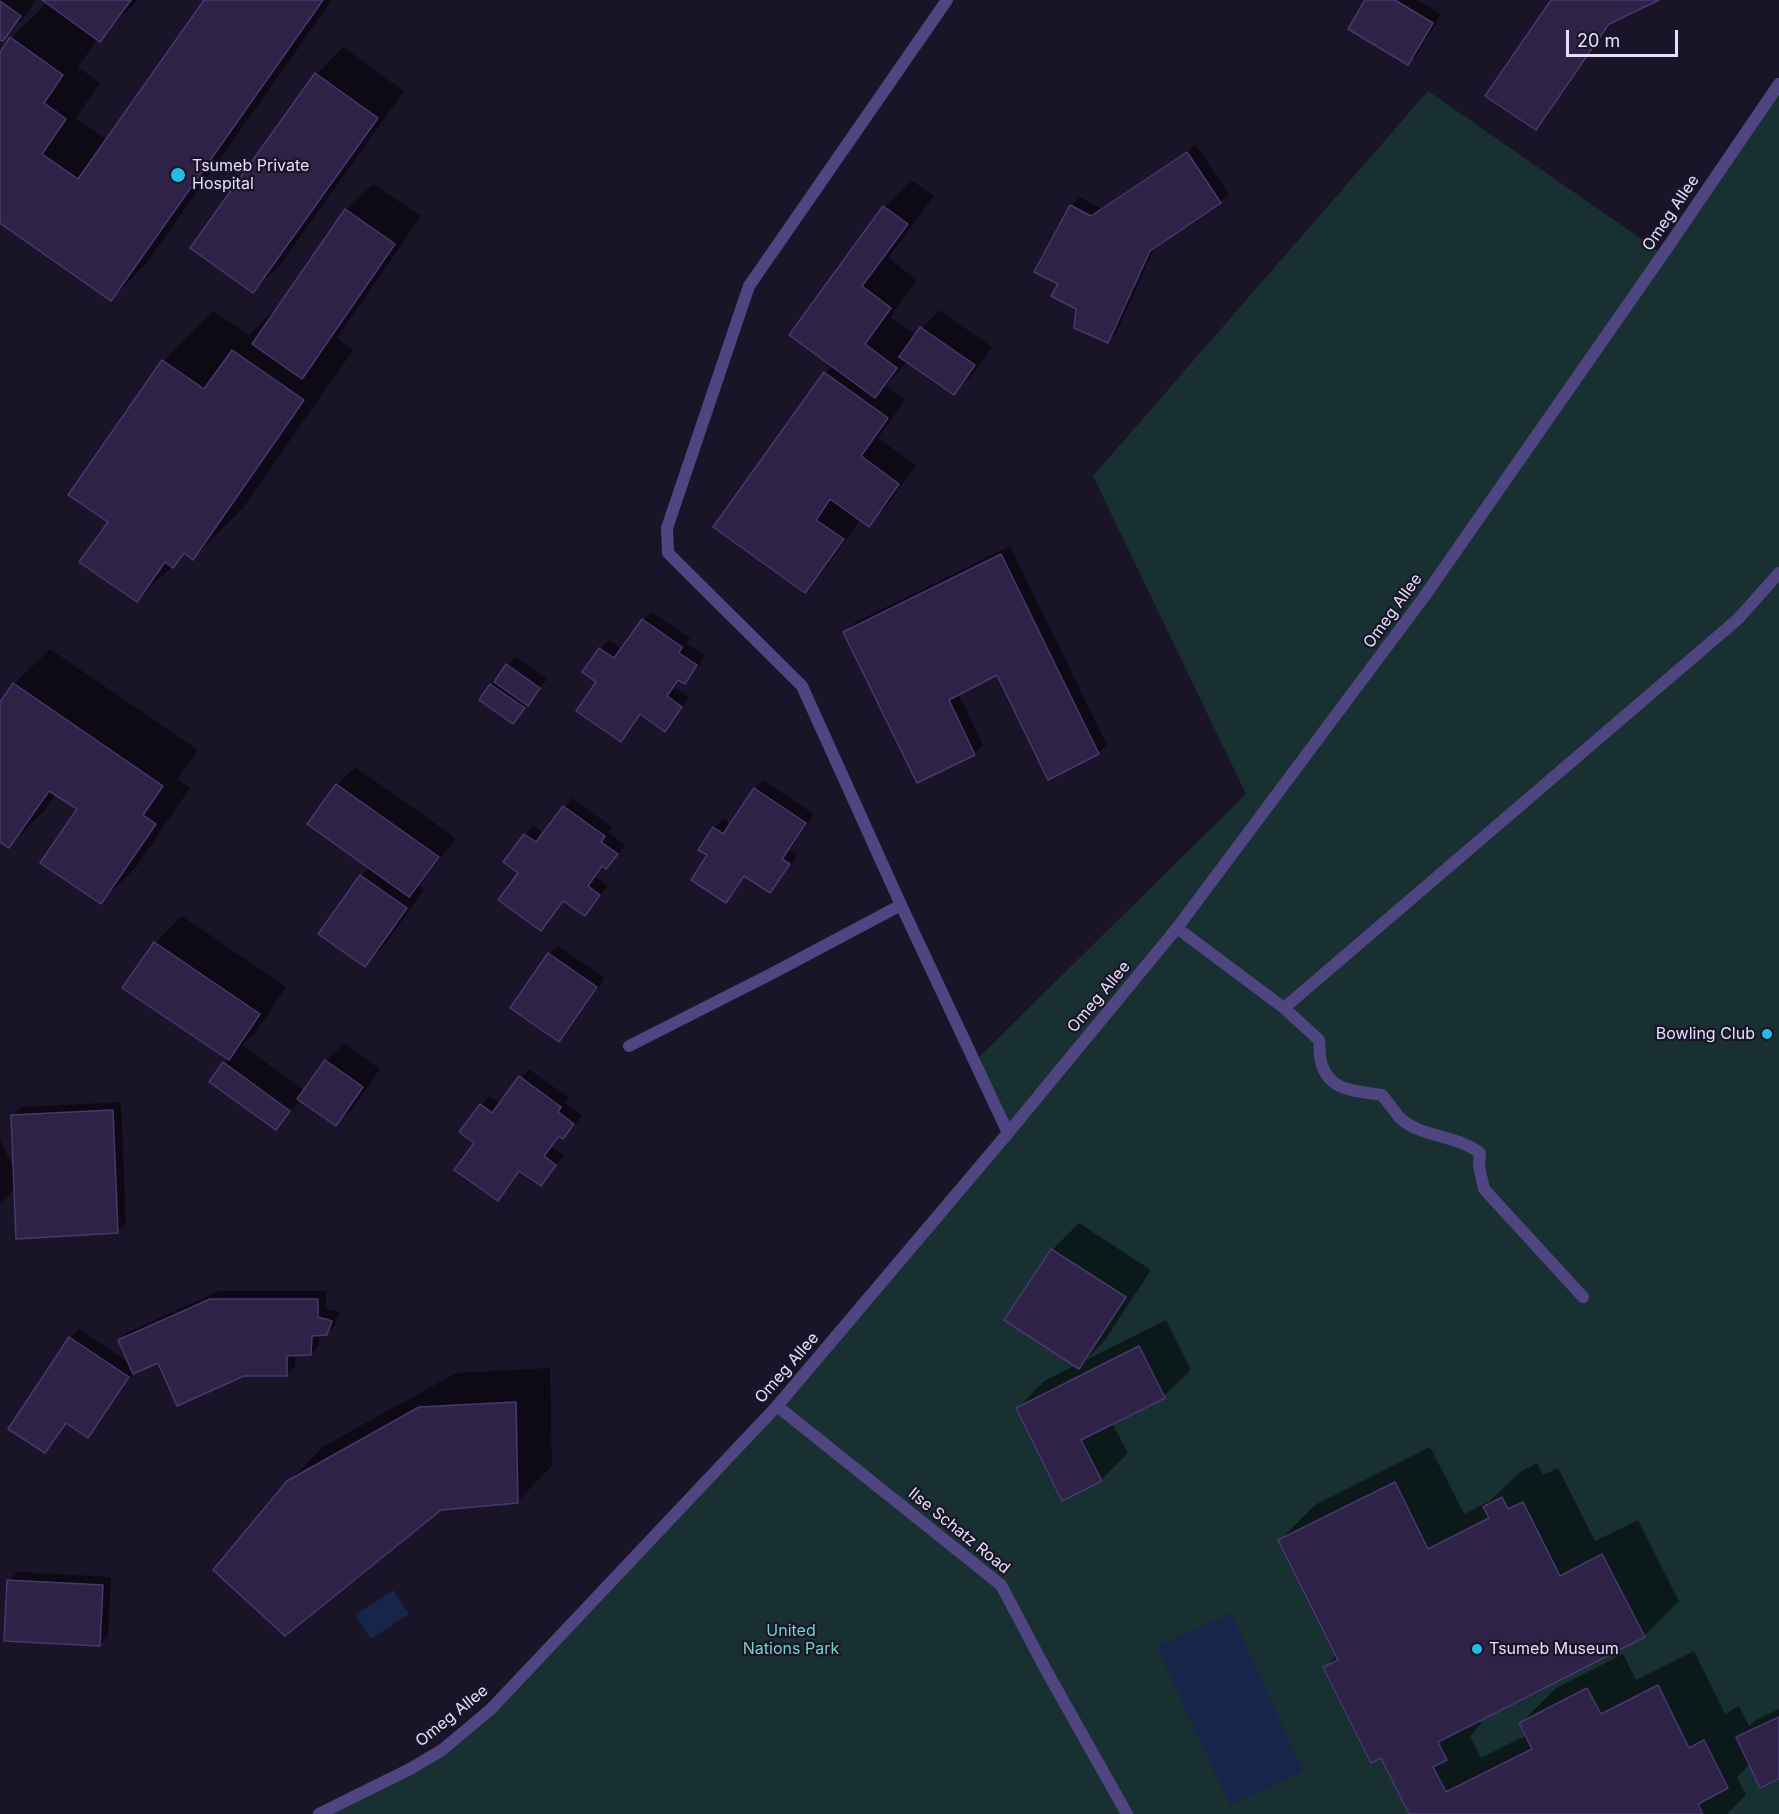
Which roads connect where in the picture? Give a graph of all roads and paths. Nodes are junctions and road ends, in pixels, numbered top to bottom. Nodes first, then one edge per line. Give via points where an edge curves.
1 (947, 0) edge
2 (1779, 84) edge
3 (1779, 573) edge
4 (901, 905) junction
5 (1177, 928) junction
6 (1284, 1008) junction
7 (628, 1046) dead end
8 (1008, 1133) junction
9 (1583, 1297) dead end
10 (777, 1406) junction
11 (319, 1814) edge
12 (1127, 1814) edge

1 - 4 street via 749,286 667,528 668,553 802,686
2 - 5 street, Omeg Allee via 1424,597
3 - 6 street via 1738,619
4 - 7 street
4 - 8 street
5 - 6 street
5 - 8 street, Omeg Allee
6 - 9 street via 1319,1040 1322,1065 1331,1080 1343,1089 1382,1095 1401,1119 1472,1146 1480,1153 1485,1189
8 - 10 street, Omeg Allee
10 - 11 street, Omeg Allee via 491,1709 426,1760
10 - 12 street, Ilse Schatz Road via 1001,1585

